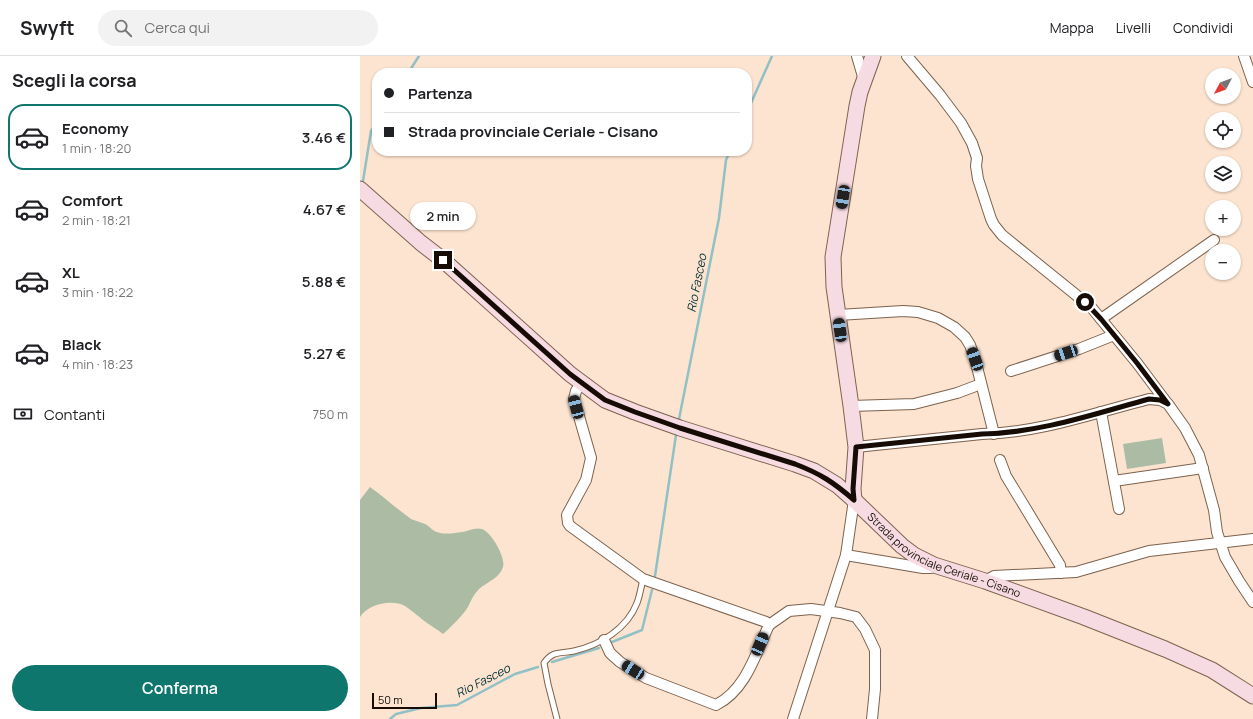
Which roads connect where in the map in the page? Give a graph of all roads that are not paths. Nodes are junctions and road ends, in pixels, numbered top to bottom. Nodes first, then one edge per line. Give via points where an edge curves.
1 (857, 56) edge
2 (873, 56) edge
3 (907, 56) edge
4 (1244, 56) edge
5 (864, 80) junction
6 (1253, 82) edge
7 (360, 189) edge
8 (1214, 240) dead end
9 (838, 315) junction
10 (1101, 319) junction
11 (1114, 335) junction
12 (1011, 371) dead end
13 (581, 383) junction
14 (981, 384) junction
15 (1168, 404) junction
16 (851, 406) junction
17 (1101, 412) junction
18 (994, 434) junction
19 (856, 447) junction
20 (1000, 460) dead end
21 (1203, 468) junction
22 (1114, 481) junction
23 (854, 500) junction
24 (1119, 509) dead end
25 (1253, 539) edge
26 (1221, 544) junction
27 (846, 555) junction
28 (934, 565) junction
29 (1062, 573) junction
30 (643, 579) junction
31 (985, 581) junction
32 (1253, 602) edge
33 (828, 612) junction
34 (769, 625) junction
35 (604, 640) junction
36 (1253, 696) edge
37 (557, 719) edge
38 (794, 719) edge
39 (872, 719) edge

1 - 5 street
2 - 5 main road
3 - 10 street via 957,117 972,143 977,158 978,179 994,225 1002,235 1091,307
4 - 6 street
5 - 9 main road via 856,106 834,257 834,288
7 - 13 main road, Strada provinciale Ceriale - Cisano
8 - 10 street
9 - 14 street via 903,311 938,318 965,337 975,359
9 - 16 main road
10 - 11 street
11 - 12 street
11 - 15 street
13 - 23 main road, Strada provinciale Ceriale - Cisano via 605,400 635,412 814,471
13 - 30 street via 574,399 591,458 586,480 567,515 568,523
14 - 16 street via 914,404
14 - 18 street
15 - 17 street via 1149,399
15 - 21 street via 1200,455
16 - 19 main road
17 - 18 street via 1047,426
17 - 22 street
18 - 19 street
19 - 23 main road
20 - 29 street via 1006,476 1060,565
21 - 22 street
21 - 26 street
22 - 24 street
23 - 27 street
23 - 28 main road, Strada provinciale Ceriale - Cisano via 902,546
25 - 26 street
26 - 29 street via 1149,551 1076,572
26 - 32 street via 1225,557
27 - 28 street via 923,568 931,568
27 - 33 street
28 - 31 main road, Strada provinciale Ceriale - Cisano
29 - 31 street via 994,576
30 - 34 street
30 - 35 lane via 630,616 619,629
31 - 36 main road, Strada provinciale Ceriale - Cisano via 1165,649 1212,670
33 - 34 street via 811,609 789,611
33 - 38 street
33 - 39 street via 856,617 875,650
34 - 35 street via 749,672 726,701 716,705 646,678 610,653
35 - 37 lane via 586,648 556,653 549,656 544,663

